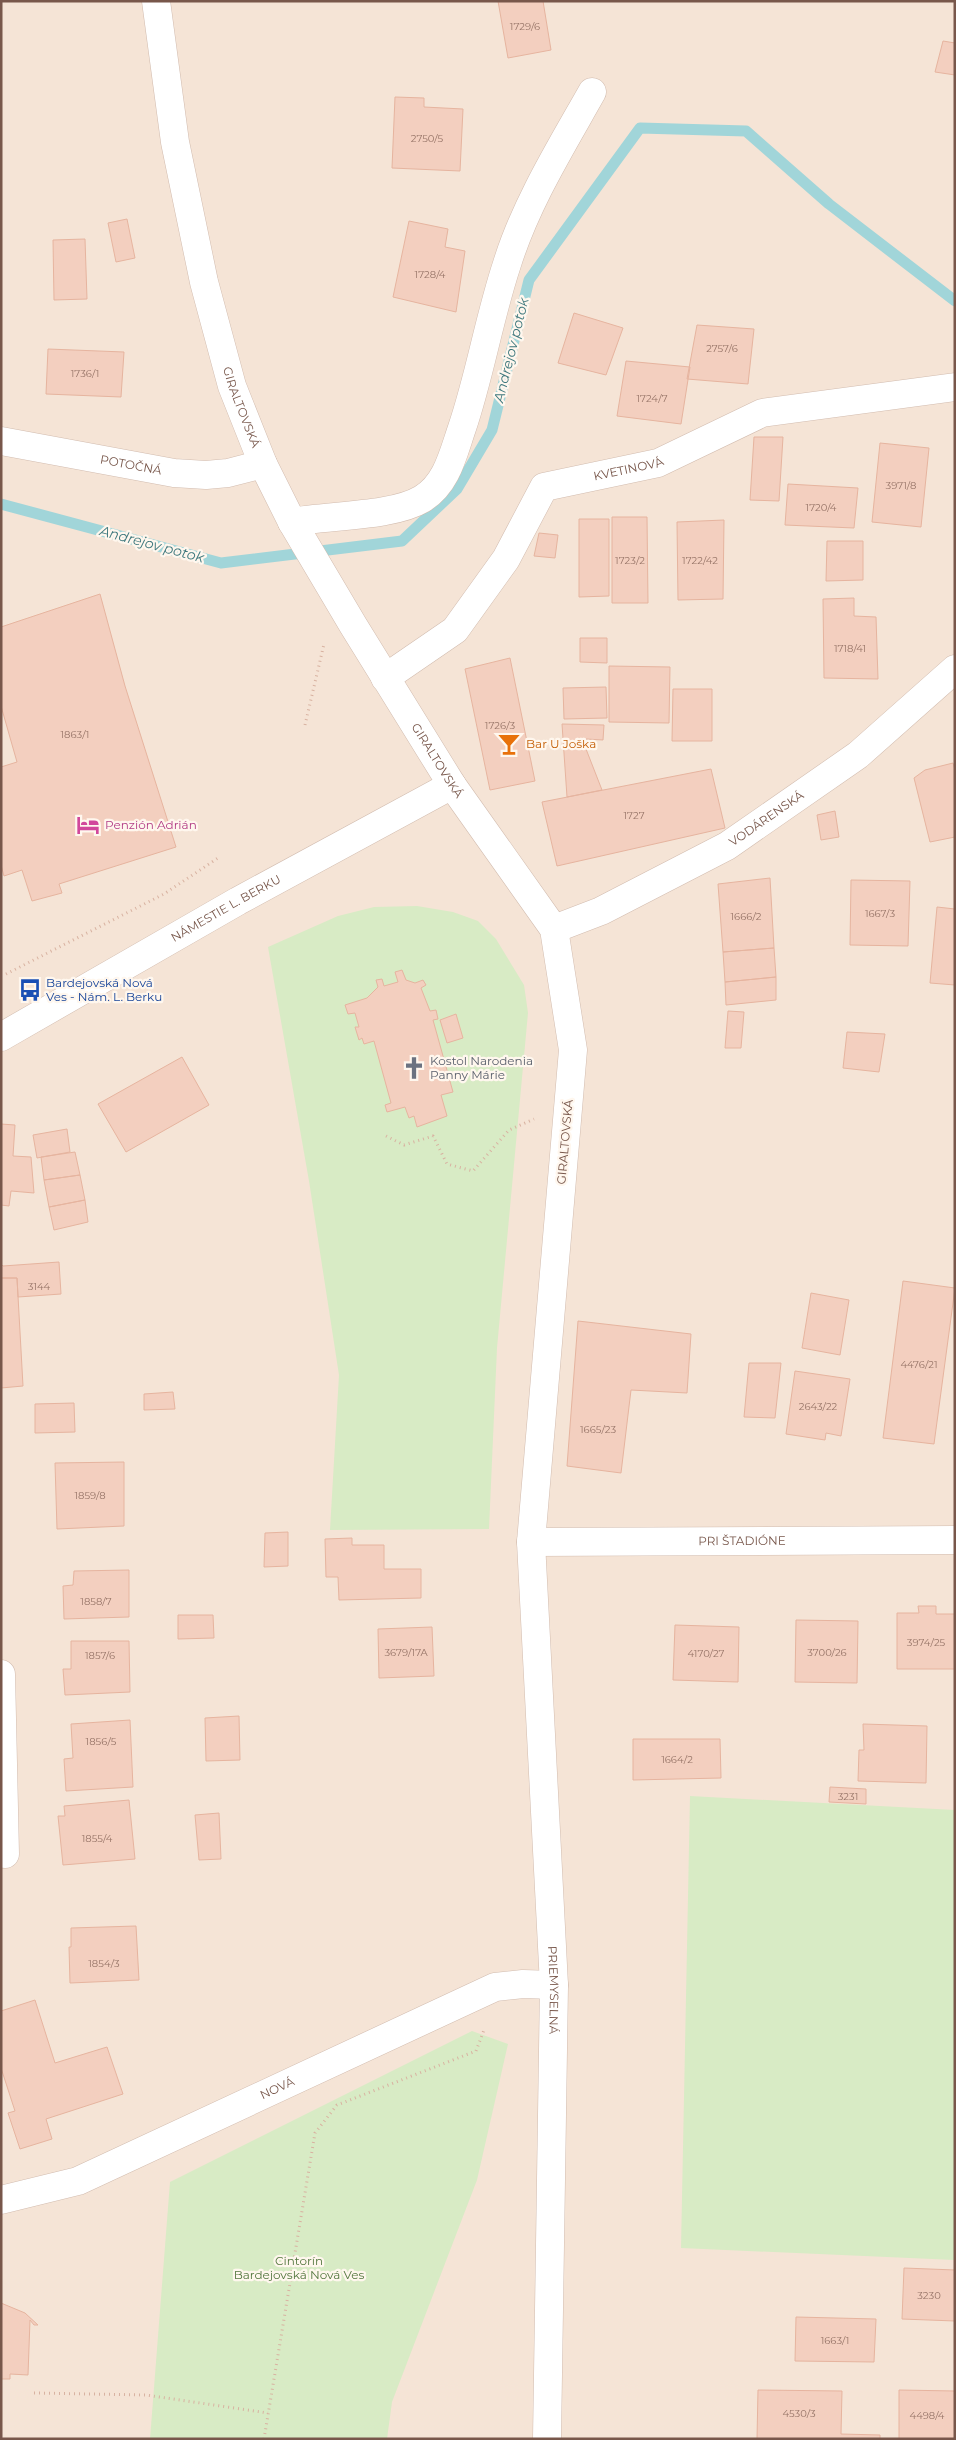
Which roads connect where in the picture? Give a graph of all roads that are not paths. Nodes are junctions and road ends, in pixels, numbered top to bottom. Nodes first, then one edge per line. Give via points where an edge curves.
1 (156, 1) edge
2 (592, 92) dead end
3 (955, 387) edge
4 (1, 441) edge
5 (262, 464) junction
6 (292, 522) junction
7 (955, 669) edge
8 (385, 678) junction
9 (452, 786) junction
10 (554, 929) junction
11 (1, 1037) edge
12 (955, 1540) edge
13 (531, 1542) junction
14 (1, 1674) edge
15 (5, 1854) dead end
16 (554, 1984) junction
17 (1, 2200) edge
18 (548, 2439) edge

1 - 5 street, GIRALTOVSKÁ via 175,142 204,282 232,386
2 - 6 street via 544,176 511,254 465,419 449,466 439,484 422,499 397,508
3 - 8 street, KVETINOVÁ via 762,413 658,463 544,488 506,559 455,630
4 - 5 street, POTOČNÁ via 174,473 228,473
5 - 6 street, GIRALTOVSKÁ
6 - 8 street, GIRALTOVSKÁ
7 - 10 street, VODÁRENSKÁ via 858,755 727,846 601,910
8 - 9 street, GIRALTOVSKÁ
9 - 10 street, GIRALTOVSKÁ
9 - 11 street, NÁMESTIE L. BERKU via 238,901
10 - 13 street, GIRALTOVSKÁ via 573,1050
12 - 13 street, PRI ŠTADIÓNE
13 - 16 street, PRIEMYSELNÁ
14 - 15 street
16 - 17 street, NOVÁ via 495,1987 78,2181
16 - 18 street, PRIEMYSELNÁ

